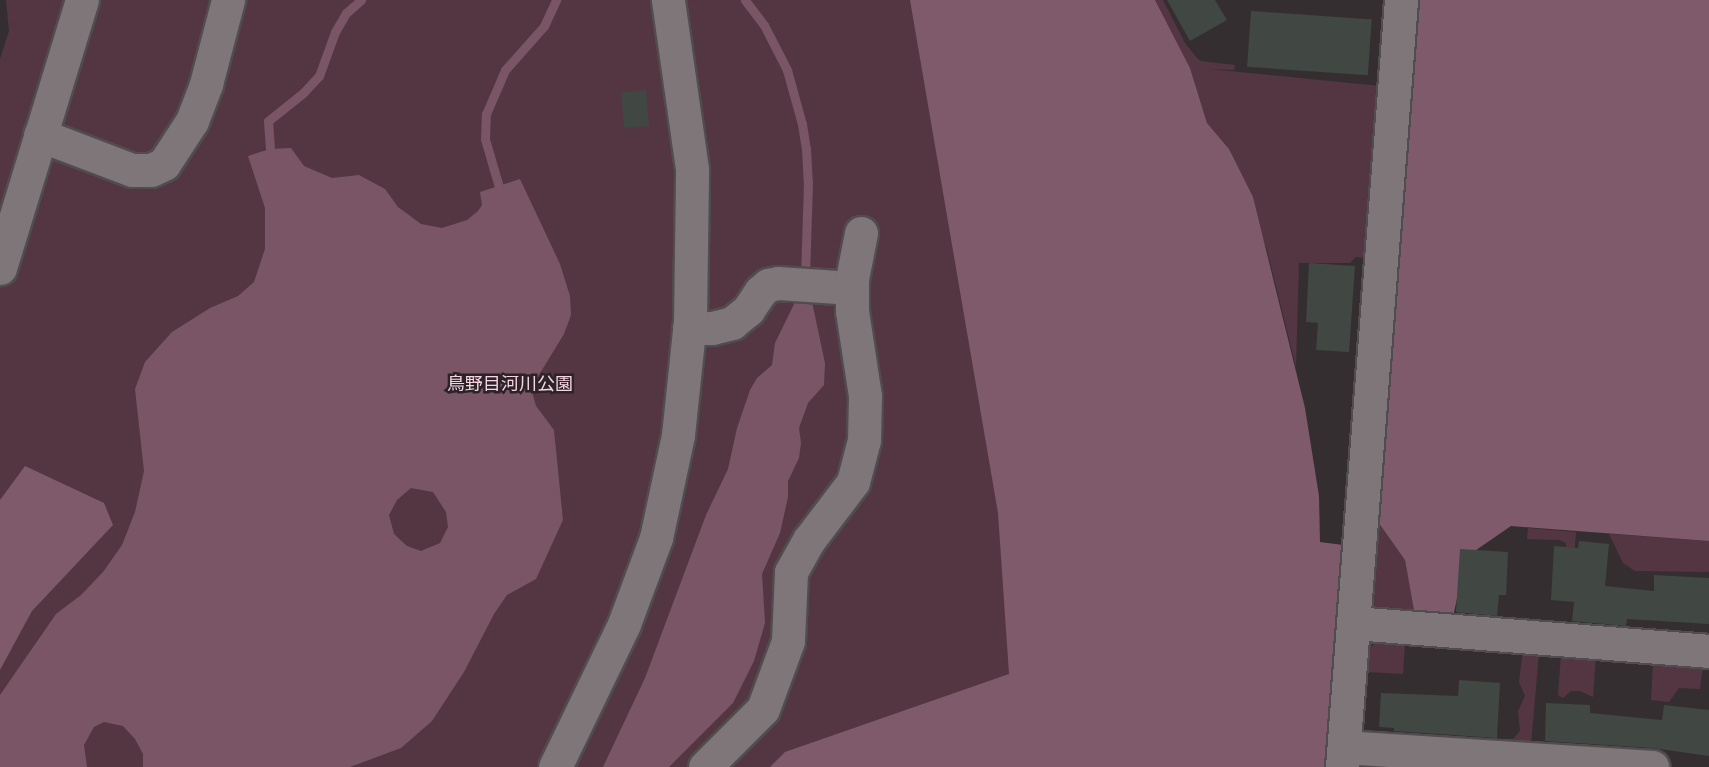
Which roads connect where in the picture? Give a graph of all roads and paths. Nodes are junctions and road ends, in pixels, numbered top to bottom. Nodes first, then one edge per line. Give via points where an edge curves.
1 (82, 0) edge
2 (228, 0) edge
3 (668, 0) edge
4 (1401, 0) edge
5 (40, 135) junction
6 (861, 233) dead end
7 (0, 268) edge
8 (841, 286) junction
9 (689, 328) junction
10 (1354, 623) junction
11 (1709, 651) edge
12 (1343, 757) edge
13 (1637, 766) edge
14 (555, 767) edge
15 (705, 767) edge

1 - 5 street
2 - 5 street via 192,121 164,164 152,170 132,170
3 - 9 street via 692,169
4 - 10 street
5 - 7 street
6 - 8 street
8 - 9 street via 768,285 732,323
8 - 15 street via 852,311 864,396 864,440 853,482 809,540 791,572 788,641 763,709
9 - 14 street via 678,435 656,538 624,624
10 - 11 street
10 - 12 street
12 - 13 street

